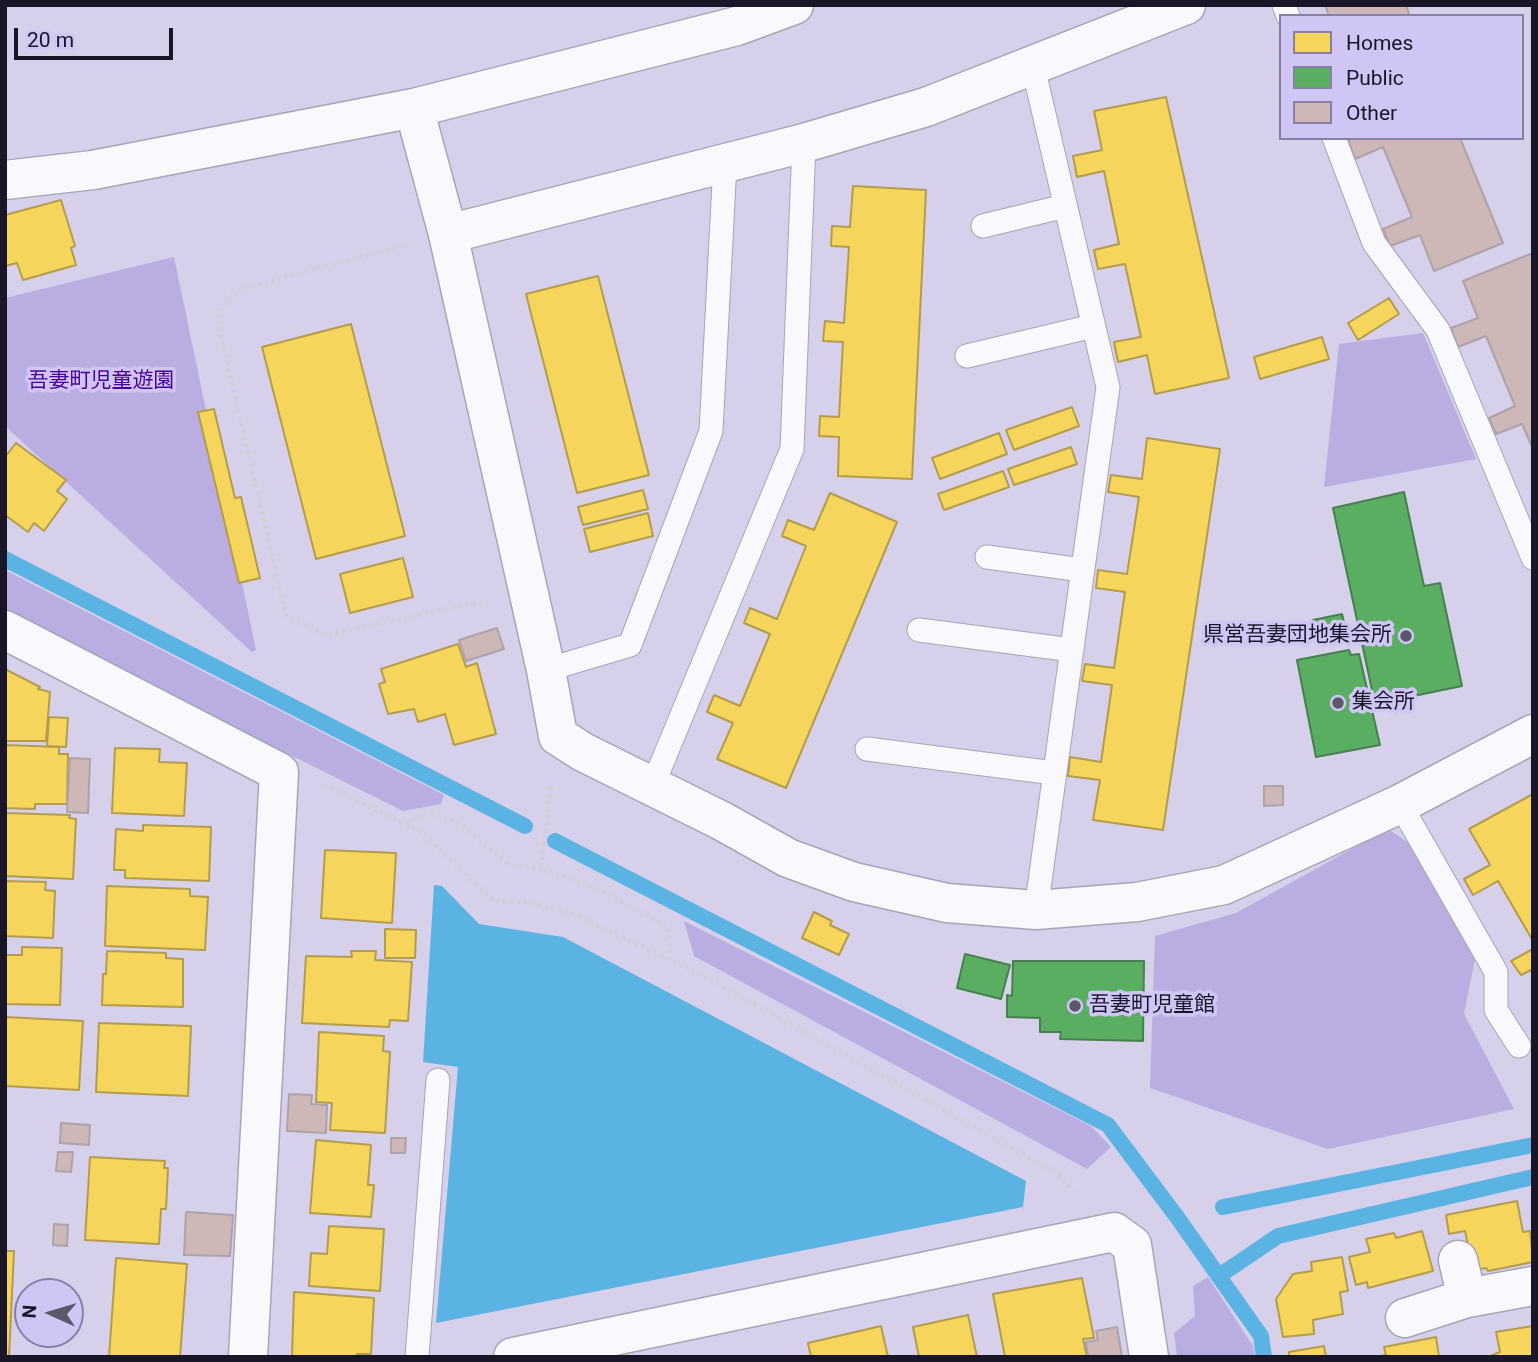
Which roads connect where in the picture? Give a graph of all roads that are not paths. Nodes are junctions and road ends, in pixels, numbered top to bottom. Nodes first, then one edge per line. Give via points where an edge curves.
1 (794, 5) edge
2 (1186, 5) edge
3 (1033, 67) junction
4 (414, 108) junction
5 (1335, 140) edge
6 (804, 142) junction
7 (725, 163) junction
8 (5, 180) edge
9 (1065, 206) junction
10 (983, 226) dead end
11 (448, 234) junction
12 (1093, 326) junction
13 (967, 356) dead end
14 (987, 557) dead end
15 (1533, 558) edge
16 (1082, 570) junction
17 (5, 630) edge
18 (919, 630) dead end
19 (1072, 650) junction
20 (546, 670) junction
21 (1533, 734) edge
22 (867, 749) dead end
23 (1054, 773) junction
24 (652, 787) junction
25 (1400, 804) junction
26 (1036, 910) junction
27 (1519, 1046) dead end
28 (438, 1080) dead end
29 (1458, 1260) dead end
30 (1533, 1286) edge
31 (1467, 1298) junction
32 (1405, 1318) dead end
33 (247, 1357) edge
34 (417, 1357) edge
35 (513, 1357) edge
36 (1149, 1357) edge

1 - 4 street via 737,26
2 - 3 street
3 - 6 street via 926,107
3 - 9 lane
4 - 8 street via 93,170
4 - 11 street
5 - 15 lane via 1374,243 1438,330
6 - 7 street
6 - 24 lane via 792,449
7 - 11 street
7 - 20 lane via 711,430 630,645
9 - 10 lane
9 - 12 lane
11 - 20 street
12 - 13 lane
12 - 16 lane via 1108,387
14 - 16 lane
16 - 19 lane
17 - 33 street via 279,772
18 - 19 lane
19 - 23 lane
20 - 24 street via 558,736
21 - 25 street
22 - 23 lane
23 - 26 lane
24 - 26 street via 788,858 854,882 947,904
25 - 26 street via 1224,885 1137,902
25 - 27 lane via 1496,972 1496,1010
28 - 34 lane
29 - 31 street
30 - 31 street
31 - 32 street
35 - 36 street via 1114,1232 1132,1245

